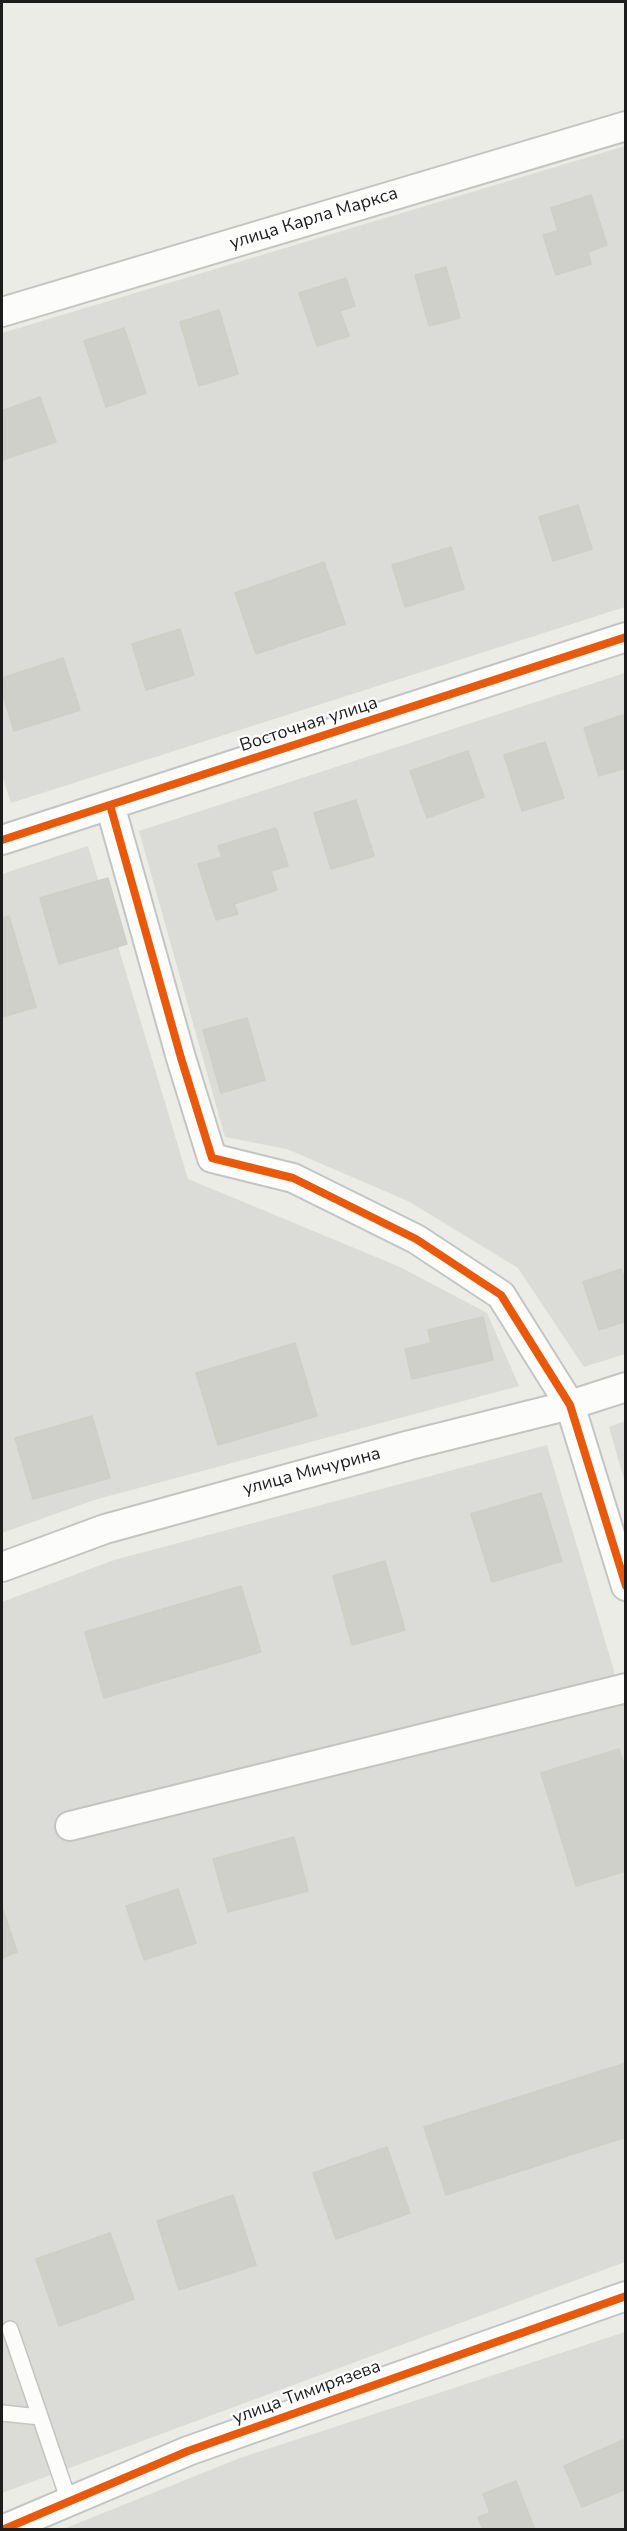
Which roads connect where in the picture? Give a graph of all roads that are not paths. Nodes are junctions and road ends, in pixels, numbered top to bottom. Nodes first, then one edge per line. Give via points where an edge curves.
1 (626, 126) edge
2 (2, 312) edge
3 (626, 637) edge
4 (110, 805) junction
5 (2, 840) edge
6 (626, 1387) edge
7 (570, 1406) junction
8 (2, 1568) edge
9 (626, 1586) edge
10 (626, 1688) edge
11 (70, 1826) dead end
12 (626, 2296) edge
13 (9, 2329) dead end
14 (2, 2413) edge
15 (40, 2417) junction
16 (69, 2501) junction
17 (2, 2529) edge

1 - 2 street, улица Карла Маркса
3 - 4 street, Восточная улица
4 - 5 street, Восточная улица
4 - 7 street via 212,1158 293,1178 416,1239 501,1295
6 - 7 street, улица Мичурина
7 - 8 street, улица Мичурина via 410,1445 105,1529
7 - 9 street
10 - 11 street
12 - 16 street, улица Тимирязева via 188,2451
13 - 15 lane
14 - 15 lane
15 - 16 lane
16 - 17 street, улица Тимирязева

